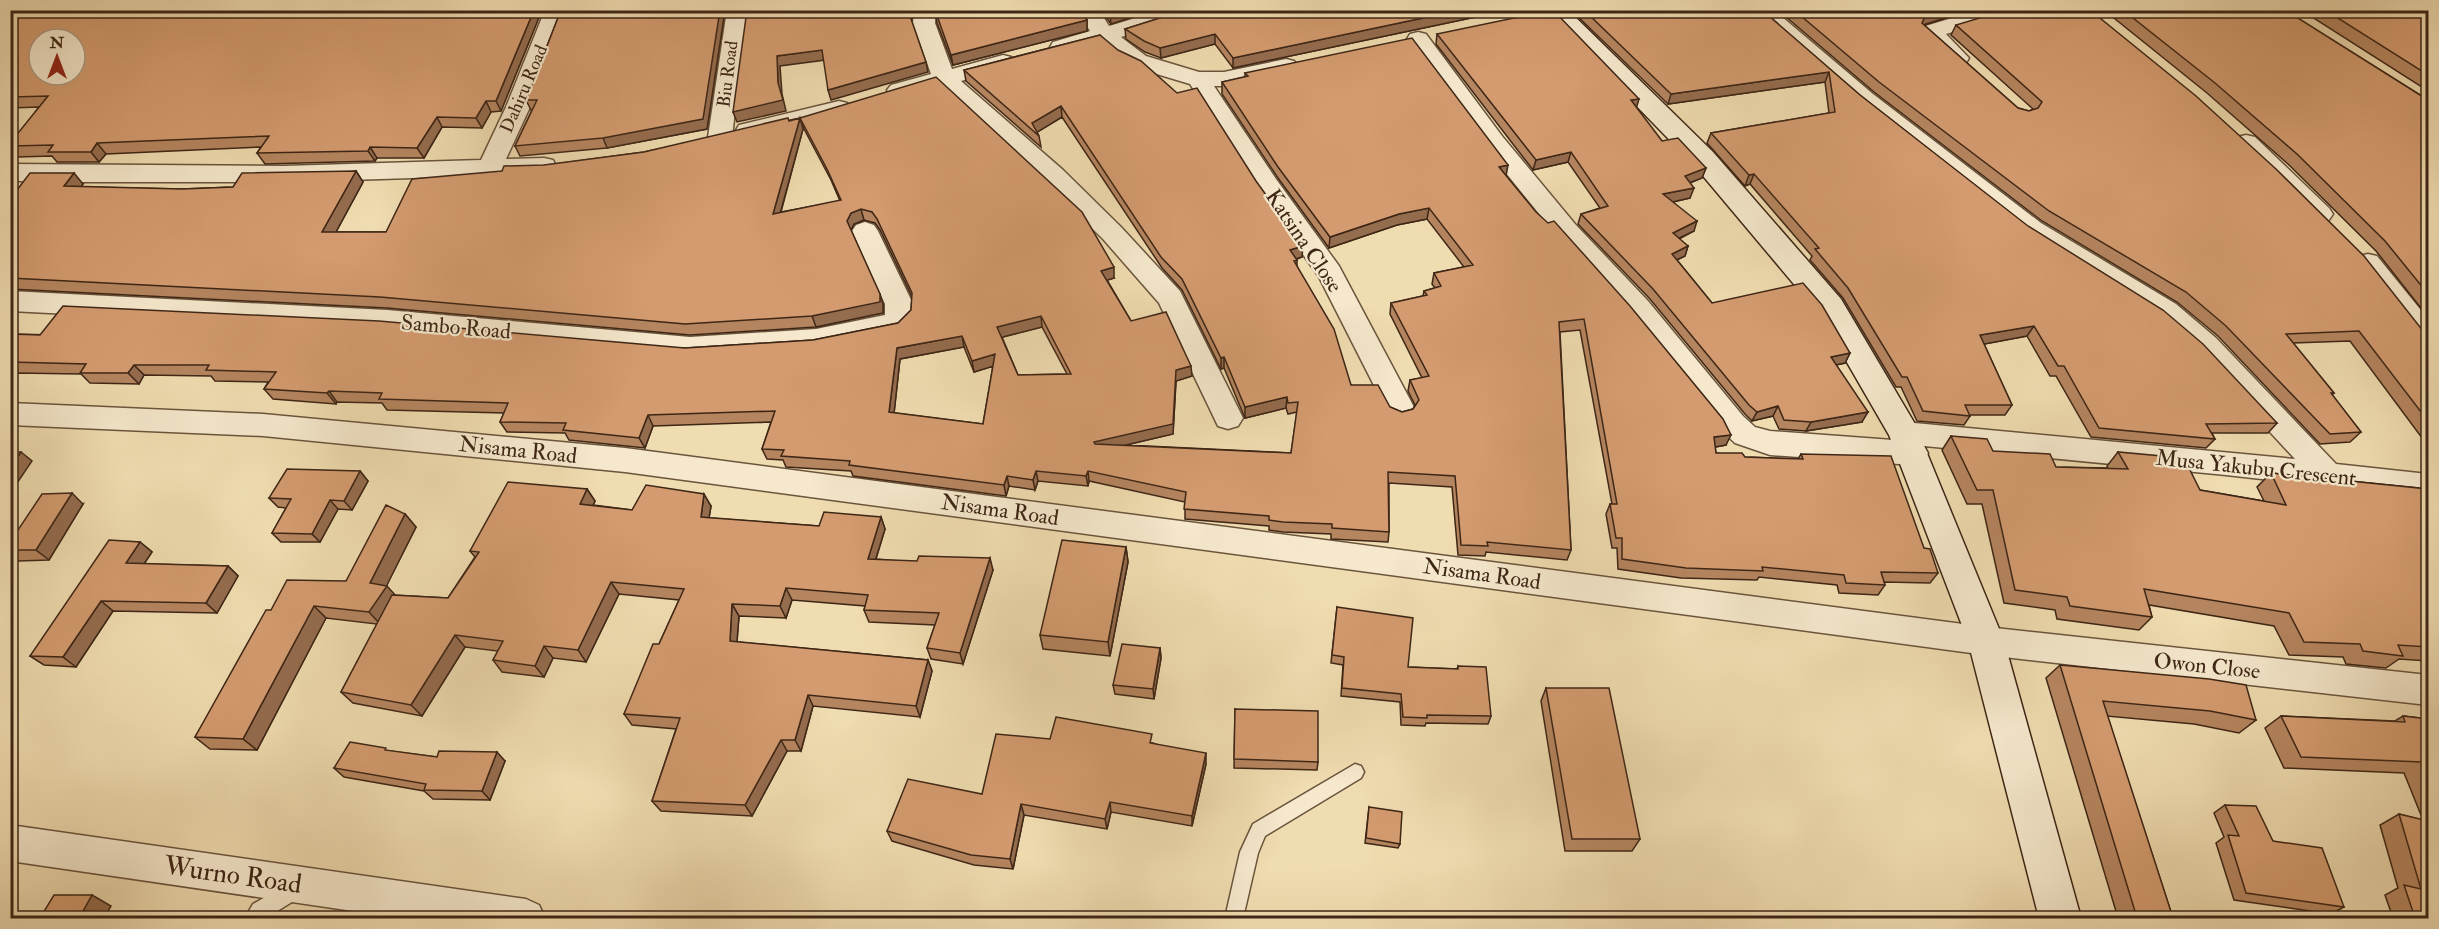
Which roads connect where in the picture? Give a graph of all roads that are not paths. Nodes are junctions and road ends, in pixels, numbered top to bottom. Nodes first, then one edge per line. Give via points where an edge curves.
1 (556, 10) edge
2 (738, 10) edge
3 (925, 10) edge
4 (1088, 10) edge
5 (1188, 10) edge
6 (1760, 10) edge
7 (2004, 10) edge
8 (1549, 12) edge
9 (1104, 35) junction
10 (1418, 39) dead end
11 (1304, 62) edge
12 (1977, 74) edge
13 (944, 78) junction
14 (1198, 79) junction
15 (2224, 124) edge
16 (571, 163) edge
17 (489, 168) junction
18 (10, 172) edge
19 (865, 231) dead end
20 (10, 301) edge
21 (2428, 338) edge
22 (1400, 409) edge
23 (10, 414) edge
24 (1228, 418) dead end
25 (1908, 443) junction
26 (2328, 475) junction
27 (2428, 486) edge
28 (1986, 641) junction
29 (2428, 690) edge
30 (1355, 772) dead end
31 (10, 843) edge
32 (301, 886) junction
33 (254, 918) edge
34 (526, 918) edge
35 (1234, 918) edge
36 (2060, 918) edge

1 - 17 street, Dahiru Road
2 - 13 street, Biu Road via 710,139
3 - 13 street via 924,23
4 - 9 street
5 - 9 street
6 - 26 street via 1865,99 2032,229 2174,318 2206,345
7 - 12 street via 1930,32
8 - 25 street via 1703,158 1830,307
9 - 13 street
9 - 14 street via 1138,61
10 - 25 street, Musa Yakubu Crescent via 1493,141 1566,230 1745,435 1770,443
11 - 14 street via 1224,79
13 - 24 street via 1113,233 1170,298
14 - 22 street, Katsina Close via 1330,273
15 - 21 street via 2365,259
16 - 17 street
17 - 18 street via 284,174
19 - 20 street, Sambo Road via 899,304 898,319 891,325 816,339 690,347 387,321
23 - 28 street, Nisama Road via 263,425 624,460
25 - 26 street, Musa Yakubu Crescent via 2226,463
25 - 28 street
26 - 27 street, Musa Yakubu Crescent
28 - 29 street, Owon Close
28 - 36 street
30 - 35 lane via 1259,830 1249,852
31 - 32 street, Wurno Road
32 - 33 lane
32 - 34 street, Wurno Road

